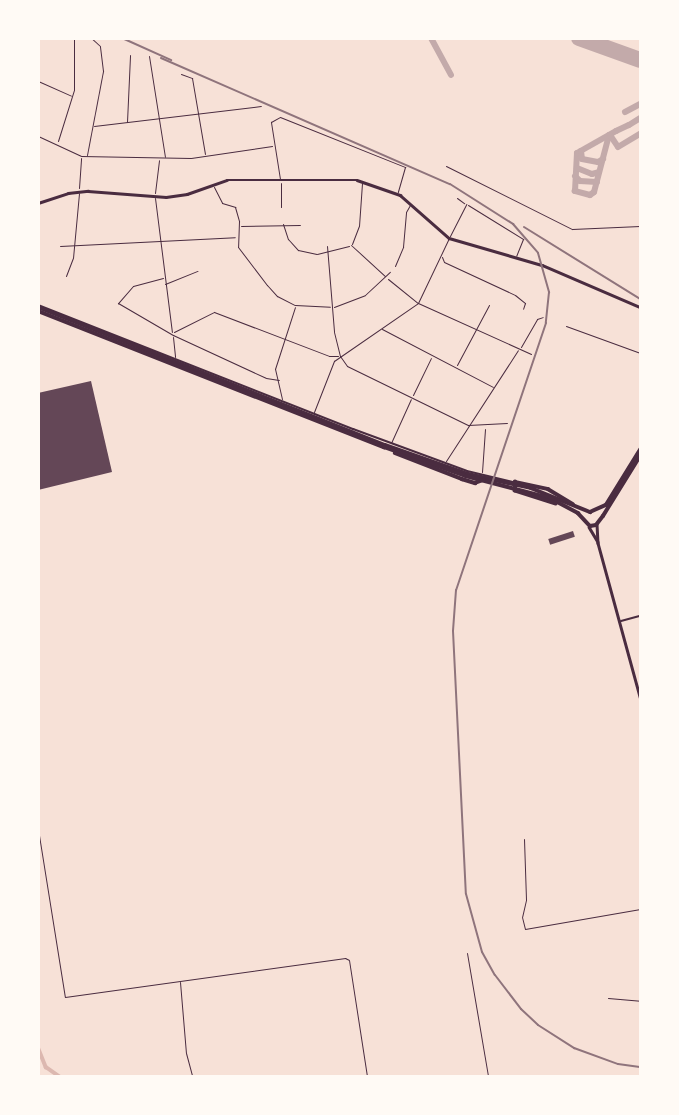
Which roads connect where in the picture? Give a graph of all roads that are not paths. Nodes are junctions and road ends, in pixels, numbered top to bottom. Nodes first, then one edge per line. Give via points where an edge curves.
1 (74, 38) edge
2 (91, 38) edge
3 (130, 55) dead end
4 (149, 56) dead end
5 (181, 74) dead end
6 (38, 80) edge
7 (73, 97) junction
8 (261, 106) dead end
9 (197, 113) junction
10 (157, 117) junction
11 (127, 122) junction
12 (94, 126) junction
13 (38, 136) edge
14 (57, 143) junction
15 (275, 146) junction
16 (82, 156) junction
17 (87, 156) junction
18 (165, 157) junction
19 (205, 157) junction
20 (159, 158) junction
21 (446, 166) dead end
22 (280, 180) junction
23 (362, 181) junction
24 (213, 185) junction
25 (79, 192) junction
26 (397, 194) junction
27 (640, 195) edge
28 (155, 197) junction
29 (457, 198) dead end
30 (640, 201) edge
31 (38, 203) edge
32 (411, 203) junction
33 (466, 204) junction
34 (281, 207) dead end
35 (283, 224) junction
36 (300, 225) dead end
37 (239, 226) junction
38 (640, 226) edge
39 (237, 237) junction
40 (449, 238) junction
41 (158, 239) junction
42 (60, 246) dead end
43 (327, 246) dead end
44 (351, 246) junction
45 (75, 247) junction
46 (327, 254) junction
47 (441, 255) junction
48 (515, 258) junction
49 (395, 266) dead end
50 (198, 271) dead end
51 (390, 272) dead end
52 (66, 276) dead end
53 (163, 278) junction
54 (387, 278) junction
55 (164, 284) junction
56 (418, 303) junction
57 (295, 305) junction
58 (489, 305) dead end
59 (640, 306) edge
60 (331, 307) junction
61 (38, 308) edge
62 (523, 309) dead end
63 (543, 317) dead end
64 (566, 326) dead end
65 (382, 328) junction
66 (476, 330) junction
67 (173, 333) junction
68 (284, 339) junction
69 (519, 349) junction
70 (640, 353) edge
71 (531, 354) dead end
72 (340, 356) junction
73 (432, 356) junction
74 (175, 359) junction
75 (640, 363) edge
76 (456, 367) junction
77 (279, 380) junction
78 (495, 388) junction
79 (640, 395) edge
80 (412, 397) junction
81 (282, 401) junction
82 (313, 413) junction
83 (507, 423) dead end
84 (468, 425) junction
85 (485, 426) junction
86 (391, 443) junction
87 (640, 450) edge
88 (640, 456) edge
89 (445, 463) junction
90 (482, 476) junction
91 (515, 482) junction
92 (525, 488) junction
93 (582, 509) junction
94 (574, 511) junction
95 (591, 512) junction
96 (598, 522) junction
97 (586, 523) junction
98 (598, 543) junction
99 (640, 616) edge
100 (620, 622) junction
101 (640, 697) edge
102 (38, 829) edge
103 (524, 839) dead end
104 (640, 909) edge
105 (467, 953) dead end
106 (180, 982) junction
107 (608, 998) dead end
108 (640, 1001) edge
109 (192, 1076) edge
110 (367, 1076) edge
111 (488, 1076) edge

1 - 7 street
2 - 12 street via 100,46 103,71
3 - 11 street
4 - 10 street
5 - 9 street via 192,78
6 - 7 street
7 - 14 street
8 - 9 street
9 - 10 street
9 - 19 street
10 - 11 street
10 - 18 street
11 - 12 street
12 - 17 street
13 - 14 street
14 - 16 street
15 - 19 street
15 - 22 street
15 - 26 street via 271,122 280,117 405,167
16 - 17 street
16 - 25 street
17 - 20 street
18 - 19 street
18 - 20 street
20 - 28 street
21 - 38 street via 572,229
22 - 23 main road
22 - 24 main road via 227,180
22 - 34 street
23 - 26 main road
23 - 44 street via 359,226
24 - 28 main road via 187,194
24 - 37 street via 222,203 236,207
25 - 28 main road
25 - 31 main road
25 - 45 street
26 - 32 main road
27 - 30 street
28 - 41 street
29 - 33 street
32 - 40 main road
32 - 49 street
33 - 40 street
33 - 48 street via 523,239
35 - 36 street
35 - 37 street
35 - 46 street via 298,250
37 - 39 street
39 - 41 street
39 - 57 street via 253,271 277,296
40 - 47 street
40 - 48 main road
41 - 45 street
41 - 53 street
42 - 45 street
43 - 46 street
44 - 46 street
44 - 54 street
45 - 52 street
46 - 60 street
47 - 56 street
47 - 62 street via 444,262 515,295 525,303
48 - 59 main road
50 - 55 street
51 - 54 street
53 - 55 street
53 - 67 street via 133,286 118,303
54 - 56 street
54 - 60 street via 353,302
55 - 67 street
56 - 65 street
56 - 66 street
57 - 60 street
57 - 68 street
58 - 66 street
60 - 72 street
61 - 74 street
61 - 90 highway via 364,436
61 - 90 highway via 384,447
63 - 69 street via 537,319
64 - 70 street
65 - 72 street
65 - 73 street
66 - 69 street
66 - 76 street
67 - 68 street via 214,312
67 - 74 street
67 - 77 street
68 - 72 street
68 - 77 street via 275,369
69 - 71 street
69 - 78 street
72 - 80 street via 347,366
72 - 82 street via 329,370
73 - 76 street
73 - 80 street
74 - 81 street
75 - 79 street
76 - 78 street
77 - 81 street
78 - 84 street
80 - 84 street
80 - 86 street
81 - 82 street
82 - 86 street
83 - 85 street
84 - 85 street
84 - 89 street
85 - 90 street
86 - 89 street
87 - 95 highway via 606,505
88 - 96 highway
89 - 90 street
90 - 91 street
90 - 92 highway
91 - 93 highway via 548,489
91 - 94 highway via 516,491
92 - 93 highway
92 - 94 highway
93 - 95 highway
94 - 97 highway
95 - 96 highway
95 - 97 highway via 585,515
96 - 97 highway
96 - 98 main road
97 - 98 main road
98 - 100 main road
99 - 100 street
100 - 101 main road
102 - 106 street via 65,997
103 - 104 street via 524,929
105 - 111 street
106 - 109 street
106 - 110 street via 349,960
107 - 108 street

